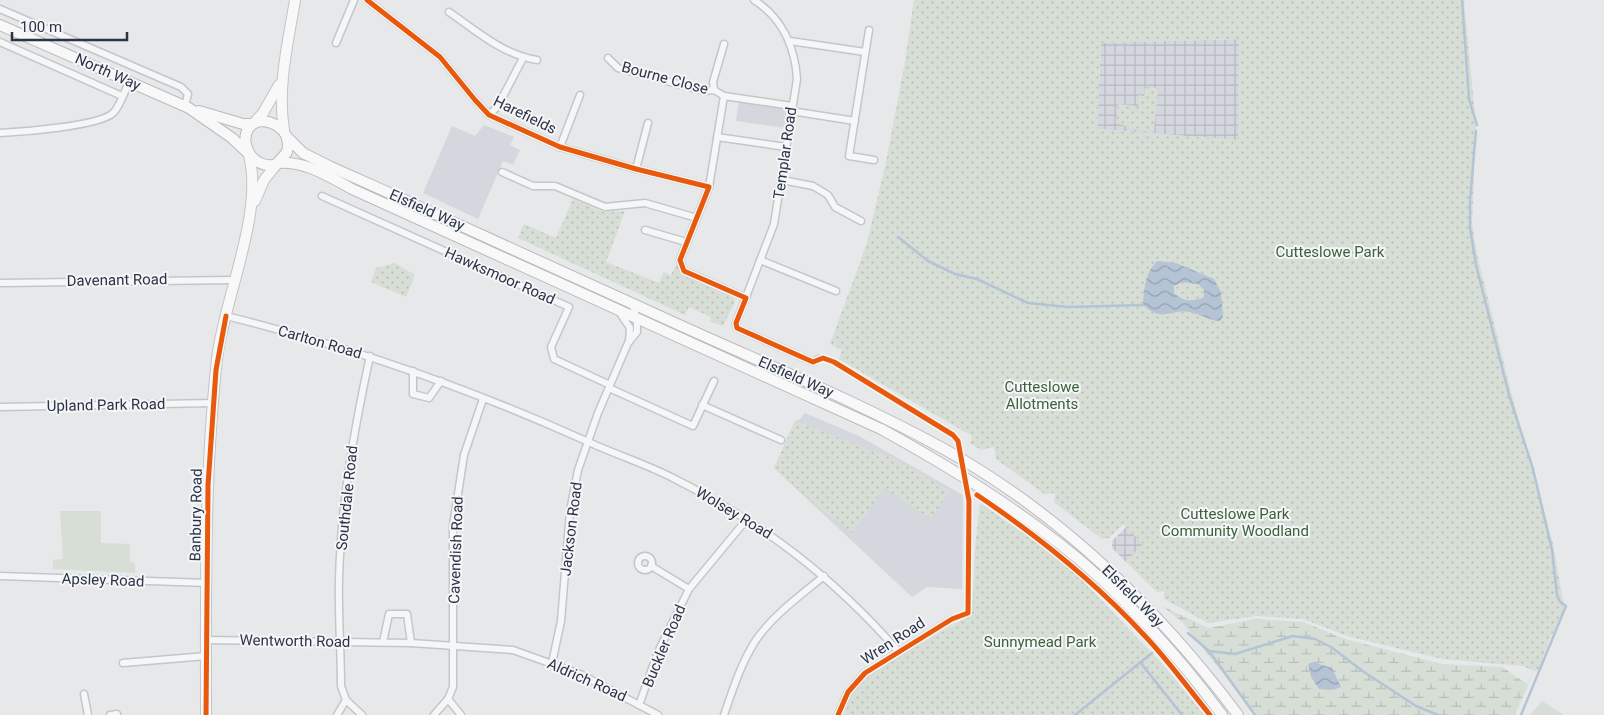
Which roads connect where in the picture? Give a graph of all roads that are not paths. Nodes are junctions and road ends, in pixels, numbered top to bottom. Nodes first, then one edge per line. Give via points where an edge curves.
1 (295, 0) edge
2 (354, 0) edge
3 (367, 0) edge
4 (754, 0) edge
5 (0, 10) edge
6 (449, 12) dead end
7 (0, 25) edge
8 (869, 30) dead end
9 (790, 41) junction
10 (0, 42) edge
11 (336, 43) dead end
12 (724, 44) dead end
13 (865, 52) junction
14 (523, 58) junction
15 (608, 58) dead end
16 (537, 60) dead end
17 (282, 80) junction
18 (129, 82) junction
19 (714, 90) junction
20 (580, 95) dead end
21 (122, 96) junction
22 (724, 96) junction
23 (187, 107) junction
24 (791, 108) junction
25 (489, 115) junction
26 (855, 121) junction
27 (253, 123) junction
28 (648, 123) dead end
29 (0, 133) edge
30 (286, 134) junction
31 (717, 137) junction
32 (560, 147) junction
33 (786, 148) junction
34 (249, 154) junction
35 (874, 160) dead end
36 (276, 164) junction
37 (636, 169) junction
38 (502, 172) dead end
39 (782, 180) junction
40 (709, 187) junction
41 (322, 196) dead end
42 (251, 208) junction
43 (697, 218) junction
44 (862, 221) dead end
45 (645, 230) dead end
46 (686, 242) junction
47 (760, 260) junction
48 (234, 280) junction
49 (0, 283) edge
50 (836, 291) dead end
51 (746, 298) junction
52 (632, 303) junction
53 (618, 310) junction
54 (226, 316) junction
55 (637, 319) junction
56 (628, 343) junction
57 (370, 356) junction
58 (819, 359) dead end
59 (413, 371) junction
60 (441, 381) junction
61 (714, 381) dead end
62 (610, 387) junction
63 (483, 399) junction
64 (213, 403) junction
65 (702, 405) junction
66 (0, 407) edge
67 (540, 420) joint
68 (781, 440) dead end
69 (586, 442) junction
70 (747, 519) junction
71 (651, 566) dead end
72 (0, 576) edge
73 (824, 576) junction
74 (207, 583) junction
75 (689, 589) junction
76 (952, 619) dead end
77 (206, 640) junction
78 (341, 642) junction
79 (383, 642) junction
80 (411, 643) junction
81 (454, 645) junction
82 (513, 650) joint
83 (898, 651) junction
84 (206, 656) junction
85 (123, 663) dead end
86 (552, 663) junction
87 (84, 694) dead end
88 (448, 699) junction
89 (346, 700) junction
90 (640, 705) junction
91 (88, 715) edge
92 (206, 715) edge
93 (337, 715) edge
94 (362, 715) edge
95 (434, 715) edge
96 (461, 715) edge
97 (658, 715) edge
98 (724, 715) edge
99 (838, 715) edge
100 (1222, 715) edge
101 (1238, 715) edge

1 - 17 main road
2 - 11 street
3 - 25 street, Harefields via 440,57
4 - 9 street, Templar Road via 781,25
5 - 23 street via 181,87 188,94
6 - 14 street via 489,42
7 - 18 main road, North Way
8 - 13 street
9 - 13 street
9 - 24 street, Templar Road via 796,63
10 - 21 street
12 - 19 street via 713,82
13 - 26 street
14 - 16 street
14 - 25 street, Harefields via 498,106
15 - 19 street, Bourne Close via 618,68
17 - 27 main road via 268,106
17 - 30 main road via 280,106
18 - 21 street
18 - 23 main road, North Way
19 - 22 street, Bourne Close
20 - 32 street, Harefields
21 - 29 street via 116,109 106,118 35,131
22 - 24 street
22 - 31 street
23 - 27 main road, North Way via 234,122
23 - 34 main road, North Way
24 - 26 street
24 - 33 street, Templar Road
25 - 32 street, Harefields
26 - 35 street via 849,156
27 - 30 main road via 268,122
27 - 34 main road via 246,136
28 - 37 street
30 - 36 main road via 287,152
30 - 52 main road, Elsfield Way via 304,153 323,163
31 - 33 street
31 - 40 street
32 - 37 street, Harefields
33 - 39 street, Templar Road
34 - 36 main road via 266,165
34 - 42 main road, Banbury Road via 254,178
36 - 42 main road, Banbury Road via 264,180
36 - 53 main road, Elsfield Way via 296,162 312,168
37 - 40 street, Harefields
38 - 43 street via 533,186 555,186 605,207 645,203
39 - 44 street via 813,186 828,195 836,207
39 - 47 street, Templar Road via 774,224
40 - 43 street
41 - 62 street, Hawksmoor Road via 569,307 551,347 552,355 561,363
42 - 48 main road, Banbury Road
43 - 46 street
45 - 46 street
46 - 51 street via 680,260 684,271
47 - 50 street
47 - 51 street, Templar Road
48 - 49 street, Davenant Road
48 - 54 main road, Banbury Road
51 - 58 street, Templar Road via 737,328 812,362
52 - 55 street
52 - 101 main road, Elsfield Way via 844,398 946,450 993,480 1093,556 1161,622
53 - 55 main road, Elsfield Way
53 - 56 street via 630,328
54 - 57 street, Carlton Road
54 - 64 main road, Banbury Road
55 - 56 street, Jackson Road via 637,332
55 - 100 main road, Elsfield Way via 881,430 939,461 1021,515 1060,544 1113,592 1178,660
56 - 62 street, Jackson Road
57 - 59 street, Carlton Road
57 - 78 street, Southdale Road via 343,511 339,580
59 - 60 street, Carlton Road
59 - 60 street via 413,394 428,398
60 - 63 street, Carlton Road
61 - 65 street
62 - 65 street via 692,426
62 - 69 street, Jackson Road
63 - 67 street, Carlton Road
63 - 81 street, Cavendish Road via 464,455 453,526
64 - 66 street, Upland Park Road
64 - 74 main road, Banbury Road
65 - 68 street
67 - 69 street, Wolsey Road
69 - 70 street, Wolsey Road via 673,478
69 - 86 street, Jackson Road via 570,510 561,621
70 - 73 street, Wolsey Road
70 - 75 street, Buckler Road
71 - 75 street
72 - 74 street, Apsley Road
73 - 83 street, Wolsey Road
73 - 98 street via 775,618 757,639 745,660
74 - 77 main road, Banbury Road
75 - 90 street, Buckler Road via 658,652
76 - 83 street, Wren Road
77 - 78 street, Wentworth Road
77 - 84 main road, Banbury Road
78 - 79 street, Wentworth Road
78 - 89 street, Southdale Road via 341,686
79 - 80 street, Wentworth Road
79 - 80 street via 388,614 397,612 406,614
80 - 81 street, Wentworth Road
81 - 82 street, Wentworth Road
81 - 88 street, Cavendish Road via 453,687
82 - 86 street, Aldrich Road
83 - 99 street, Wren Road via 865,673 848,692
84 - 85 street
84 - 92 main road, Banbury Road
86 - 90 street, Aldrich Road
87 - 91 street
88 - 95 street
88 - 96 street
89 - 93 street
89 - 94 street
90 - 97 street, Aldrich Road

